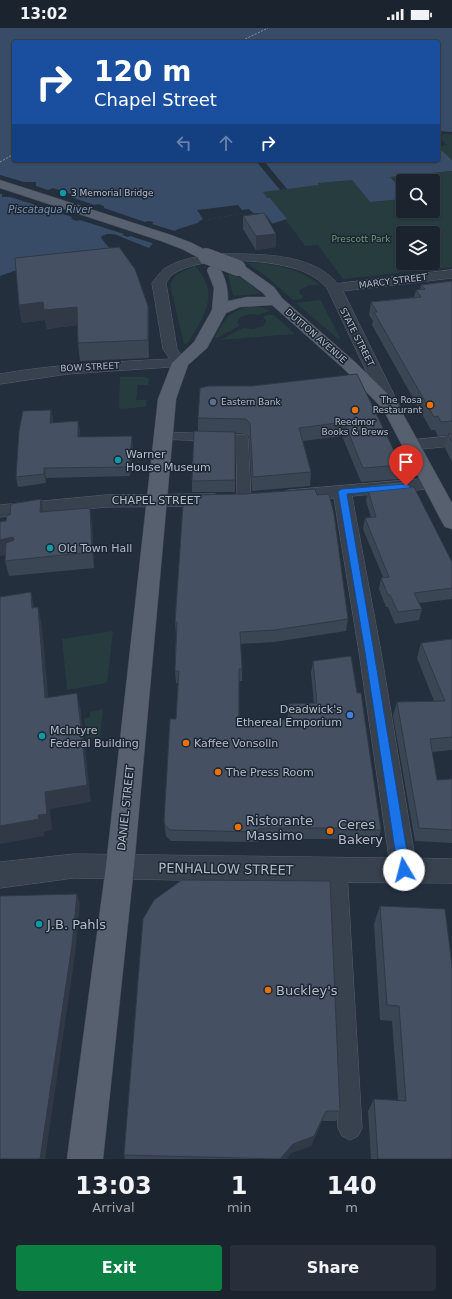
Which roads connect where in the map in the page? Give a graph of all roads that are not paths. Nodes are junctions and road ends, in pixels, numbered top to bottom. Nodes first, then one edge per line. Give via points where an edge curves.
1 (0, 184) edge
2 (206, 256) junction
3 (451, 275) edge
4 (334, 288) junction
5 (276, 301) junction
6 (220, 310) junction
7 (180, 364) junction
8 (0, 379) edge
9 (391, 407) junction
10 (163, 436) junction
11 (452, 441) edge
12 (411, 445) junction
13 (432, 484) junction
14 (342, 491) junction
15 (258, 498) junction
16 (157, 500) junction
17 (0, 511) edge
18 (452, 522) edge
19 (120, 866) junction
20 (404, 870) junction
21 (337, 871) junction
22 (452, 871) edge
23 (0, 875) edge
24 (350, 1128) dead end
25 (85, 1159) edge

1 - 2 main road, DUTTON AVENUE via 166,238
2 - 5 main road, DUTTON AVENUE, bridge via 238,268 269,290
2 - 6 main road via 221,288
3 - 4 street, MARCY STREET
4 - 7 street, STATE STREET via 312,270 280,260 245,257 189,262 176,266 166,272 159,283 170,349
4 - 9 street, STATE STREET
5 - 6 main road via 243,302
5 - 9 main road, DUTTON AVENUE via 349,364
6 - 7 main road via 201,346
7 - 8 street, BOW STREET via 72,368
7 - 10 main road, DANIEL STREET via 167,399
9 - 12 main road, STATE STREET
10 - 15 street via 242,438
10 - 16 main road, DANIEL STREET
11 - 12 street
12 - 13 main road, STATE STREET
13 - 14 street, CHAPEL STREET
13 - 18 main road, STATE STREET
14 - 15 street, CHAPEL STREET
14 - 20 street
15 - 16 street, CHAPEL STREET
16 - 17 street, CHAPEL STREET via 106,501
16 - 19 main road, DANIEL STREET
19 - 21 street, PENHALLOW STREET
19 - 23 street, PENHALLOW STREET via 74,866
19 - 25 main road, DANIEL STREET
20 - 21 street, PENHALLOW STREET
20 - 22 street, PENHALLOW STREET
21 - 24 street

